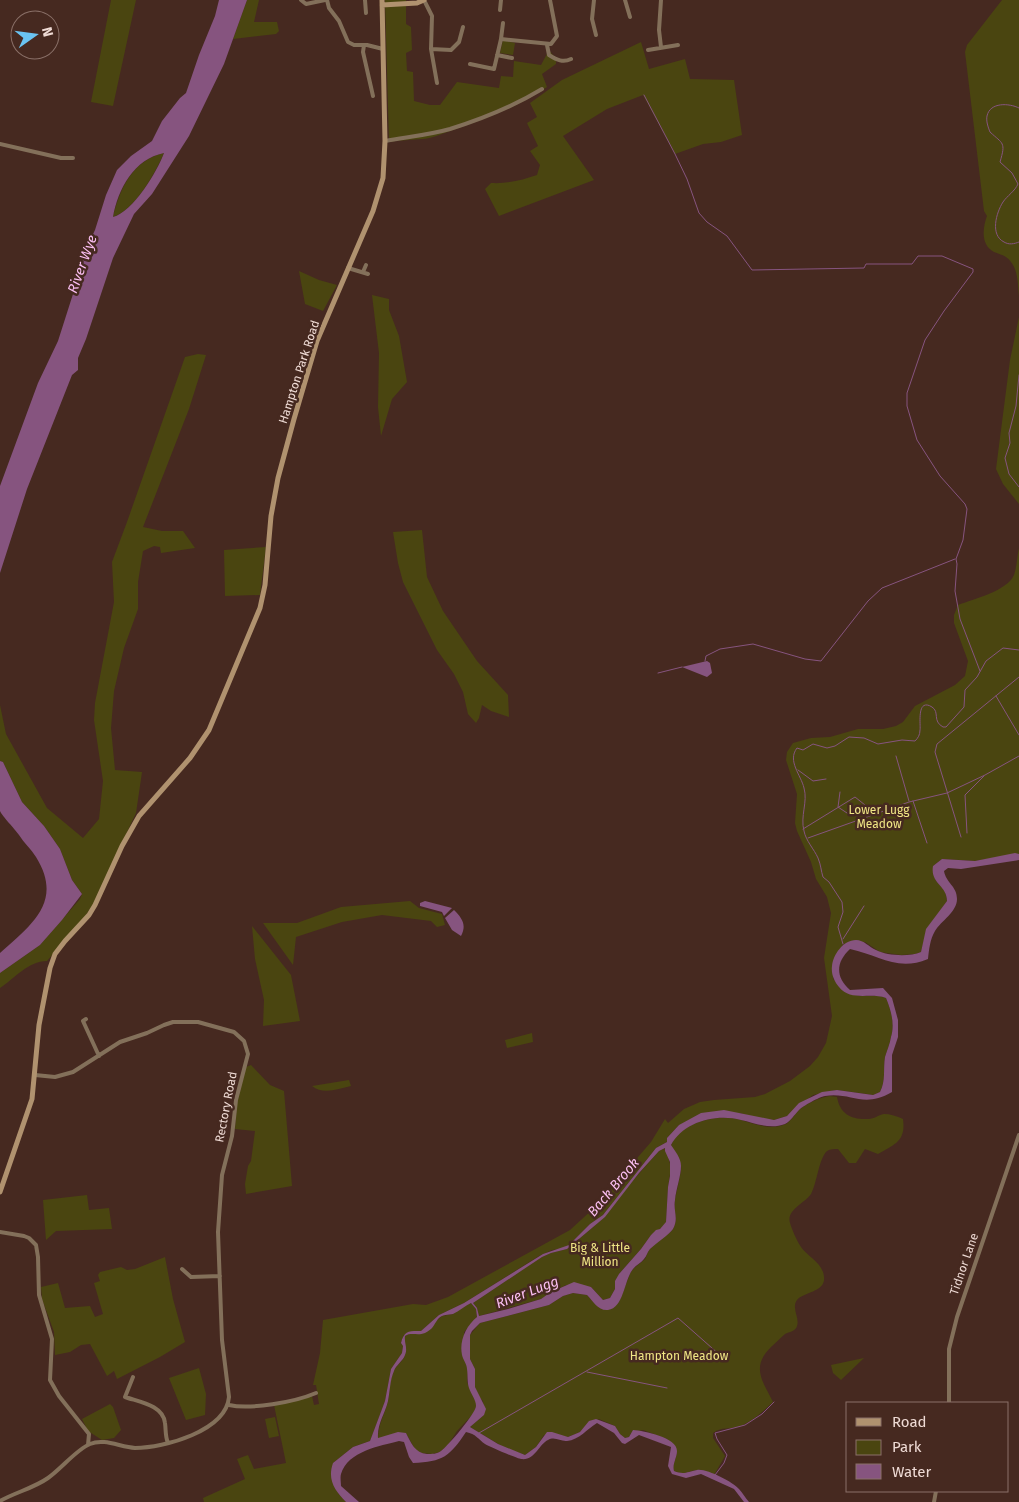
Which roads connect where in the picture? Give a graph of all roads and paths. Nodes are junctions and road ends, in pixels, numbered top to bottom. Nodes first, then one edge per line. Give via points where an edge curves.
1 (301, 0) edge
2 (326, 0) edge
3 (365, 0) edge
4 (424, 0) edge
5 (501, 0) edge
6 (550, 0) edge
7 (594, 0) edge
8 (624, 0) edge
9 (662, 0) edge
10 (382, 3) edge
11 (500, 10) dead end
12 (366, 13) dead end
13 (630, 17) dead end
14 (503, 23) dead end
15 (463, 27) dead end
16 (596, 35) dead end
17 (501, 39) junction
18 (364, 45) junction
19 (547, 45) junction
20 (678, 45) dead end
21 (661, 47) junction
22 (383, 49) junction
23 (431, 49) junction
24 (648, 50) dead end
25 (497, 55) junction
26 (512, 58) dead end
27 (571, 59) dead end
28 (470, 64) dead end
29 (437, 83) dead end
30 (542, 89) dead end
31 (373, 96) dead end
32 (385, 141) junction
33 (0, 144) edge
34 (73, 158) dead end
35 (366, 265) dead end
36 (348, 268) junction
37 (363, 272) junction
38 (368, 274) dead end
39 (83, 1021) dead end
40 (100, 1056) junction
41 (35, 1076) junction
42 (1019, 1135) edge
43 (0, 1192) edge
44 (0, 1232) edge
45 (182, 1269) dead end
46 (220, 1276) junction
47 (132, 1377) dead end
48 (316, 1393) dead end
49 (949, 1402) edge
50 (228, 1404) junction
51 (89, 1434) junction
52 (99, 1442) junction
53 (168, 1443) junction
54 (88, 1445) junction
55 (0, 1501) edge

1 - 2 street via 306,4
2 - 18 street via 348,42
3 - 12 street
4 - 10 main road
4 - 23 street via 432,16
5 - 11 street
6 - 19 street via 557,36
7 - 16 street via 592,19
8 - 13 street
9 - 21 street
10 - 22 main road, Hampton Park Road
14 - 17 street
15 - 23 street via 459,42 450,50
17 - 19 street
17 - 25 street
18 - 22 street
18 - 31 street
19 - 27 street via 549,55 555,59
20 - 21 street
21 - 24 street
22 - 32 main road, Hampton Park Road
23 - 29 street
25 - 26 street
25 - 28 street via 494,69
30 - 32 street via 484,118 450,129
32 - 36 main road, Hampton Park Road via 380,190
33 - 34 street
35 - 37 street
36 - 37 street
36 - 41 main road, Hampton Park Road via 317,341 285,451 271,516 266,585 260,608 217,714 199,744 139,816 95,905 55,954 39,1026
37 - 38 street
39 - 40 street
40 - 41 street, Rectory Road via 61,1076
40 - 46 street, Rectory Road via 120,1042 173,1022 198,1022 227,1030 238,1035 246,1045 248,1054 222,1175 218,1232
41 - 43 main road, Hampton Park Road via 32,1099
42 - 49 street, Tidnor Lane via 954,1328 949,1349
44 - 51 street via 24,1236 36,1245 39,1294 52,1339 50,1380
45 - 46 street via 191,1277
46 - 50 street, Rectory Road
47 - 53 street via 125,1397 162,1413
48 - 50 street via 255,1406
50 - 53 street via 205,1429
51 - 52 street
51 - 54 street
52 - 53 street via 132,1448
52 - 54 street
54 - 55 street via 47,1479

